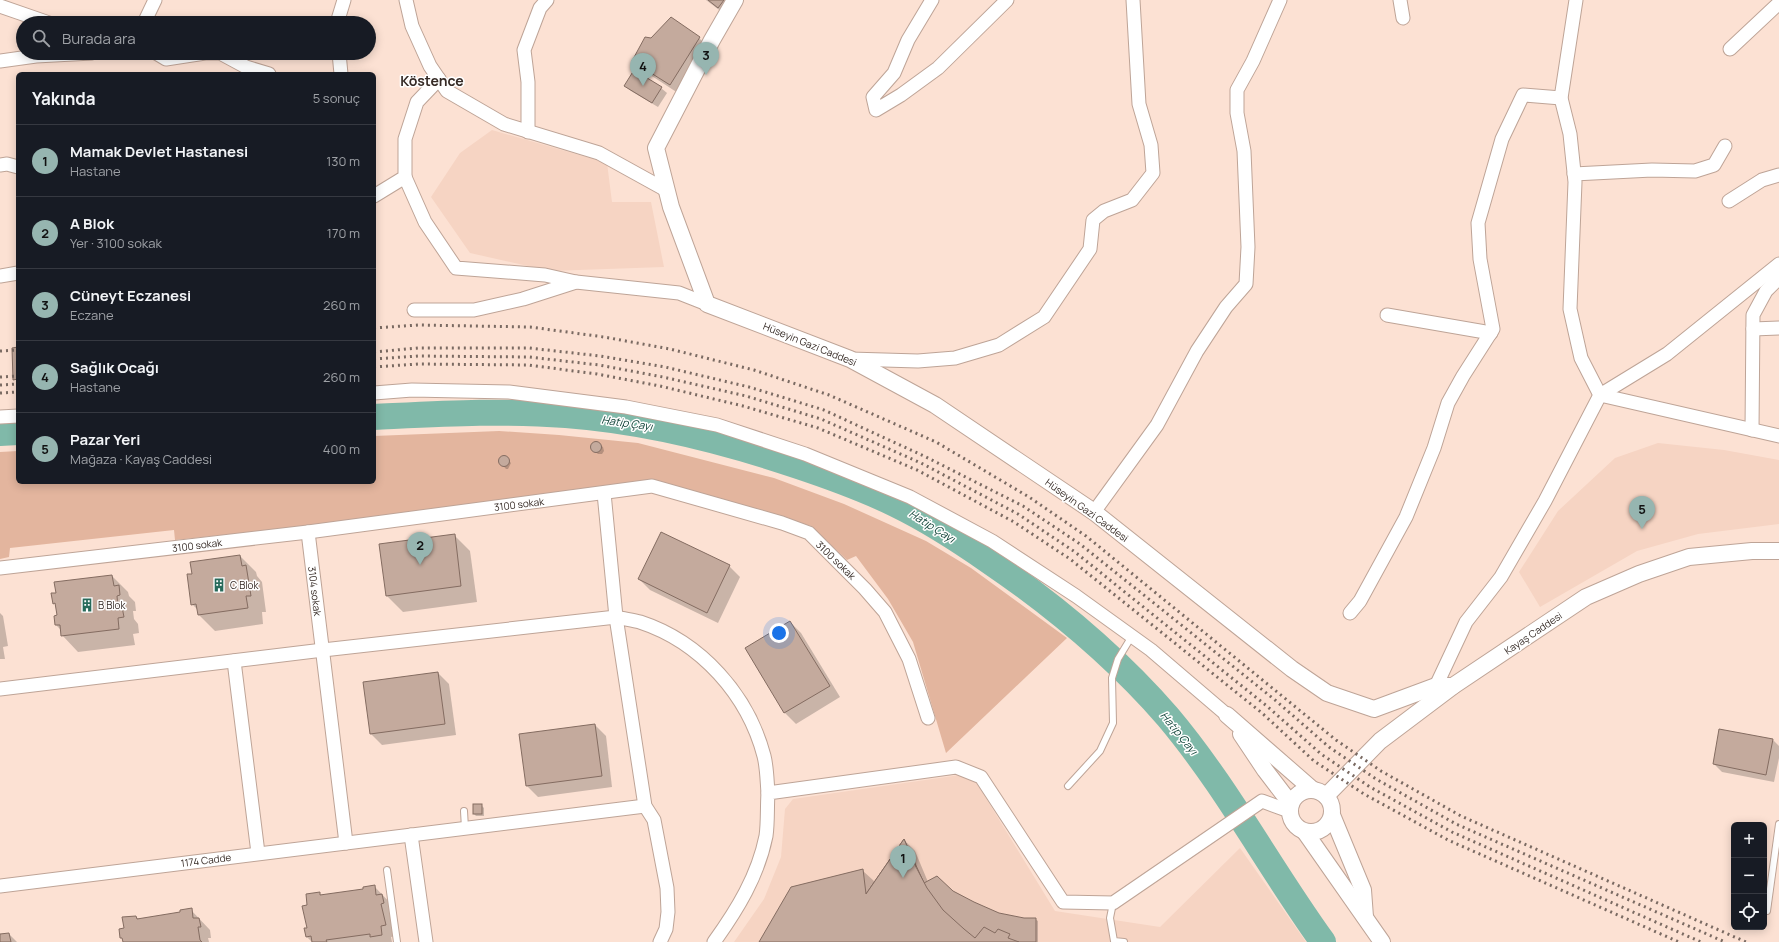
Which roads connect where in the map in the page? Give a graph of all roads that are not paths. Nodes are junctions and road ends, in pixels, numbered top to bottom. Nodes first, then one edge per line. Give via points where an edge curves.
1 (155, 0) edge
2 (344, 0) edge
3 (406, 0) edge
4 (547, 0) edge
5 (735, 0) edge
6 (932, 0) edge
7 (1007, 0) edge
8 (1133, 0) edge
9 (1280, 0) edge
10 (1400, 0) edge
11 (1576, 0) edge
12 (1779, 3) edge
13 (0, 6) edge
14 (29, 16) edge
15 (147, 16) edge
16 (339, 16) edge
17 (1403, 18) dead end
18 (1730, 49) dead end
19 (16, 59) edge
20 (233, 60) edge
21 (340, 60) edge
22 (0, 61) edge
23 (262, 72) edge
24 (341, 72) edge
25 (439, 79) junction
26 (1561, 98) junction
27 (528, 132) junction
28 (1725, 146) dead end
29 (0, 165) edge
30 (16, 166) edge
31 (1574, 174) junction
32 (1779, 175) edge
33 (405, 177) junction
34 (666, 190) junction
35 (376, 195) edge
36 (1729, 201) dead end
37 (1779, 264) edge
38 (16, 273) edge
39 (0, 276) edge
40 (1779, 278) edge
41 (576, 282) junction
42 (707, 304) junction
43 (414, 310) dead end
44 (1387, 315) dead end
45 (1779, 328) edge
46 (1753, 329) junction
47 (1491, 333) junction
48 (850, 359) junction
49 (376, 393) edge
50 (1600, 395) junction
51 (16, 416) edge
52 (0, 417) edge
53 (1752, 430) junction
54 (1779, 436) edge
55 (604, 493) junction
56 (1094, 512) junction
57 (308, 532) junction
58 (1779, 551) edge
59 (0, 568) edge
60 (1350, 613) dead end
61 (616, 617) junction
62 (1132, 636) junction
63 (322, 650) junction
64 (234, 661) junction
65 (1436, 686) junction
66 (1454, 686) junction
67 (0, 689) edge
68 (1228, 715) junction
69 (928, 718) dead end
70 (1068, 786) dead end
71 (768, 793) junction
72 (1319, 793) junction
73 (645, 806) junction
74 (1290, 807) junction
75 (464, 812) dead end
76 (1332, 815) junction
77 (1779, 824) edge
78 (465, 828) junction
79 (1305, 832) junction
80 (411, 835) junction
81 (346, 843) junction
82 (258, 853) junction
83 (387, 870) dead end
84 (0, 886) edge
85 (1113, 903) junction
86 (1767, 911) dead end
87 (1365, 917) junction
88 (397, 942) edge
89 (426, 942) edge
90 (660, 942) edge
91 (714, 942) edge
92 (1124, 942) edge
93 (1382, 942) edge

1 - 15 street
2 - 16 street
3 - 25 street via 412,26 430,66
4 - 27 street via 540,8 524,50 528,82
5 - 34 street via 656,148
6 - 7 street via 908,40 894,73 873,97 876,110 938,68
8 - 48 street via 1139,104 1151,145 1153,173 1132,200 1104,211 1093,220 1090,249 1044,317 999,346 955,358
9 - 56 street via 1237,90 1237,113 1244,151 1248,247 1246,284 1226,307 1197,351 1157,425
10 - 17 street
11 - 26 street
12 - 18 street
13 - 14 street
19 - 22 street
20 - 23 street
21 - 24 street
25 - 27 street via 447,91 504,124
25 - 33 street via 417,102 405,139
26 - 31 street via 1570,134
26 - 47 street via 1523,95 1502,139 1478,222 1480,259 1493,330
27 - 34 street via 599,153
28 - 31 street via 1714,165 1695,171 1652,170
29 - 30 street
31 - 50 street via 1570,309 1581,358
32 - 36 street via 1762,180
33 - 35 street
33 - 41 street via 425,222 456,268 545,275
34 - 42 street
37 - 50 street via 1667,354
38 - 39 street
40 - 46 street via 1766,291 1753,315
41 - 42 street via 678,293
41 - 43 street via 523,299 474,310
42 - 48 street, Hüseyin Gazi Caddesi
44 - 47 street
45 - 46 street
46 - 53 street
47 - 60 street via 1448,404 1434,448 1406,517 1360,601
48 - 56 street, Hüseyin Gazi Caddesi via 935,405
49 - 62 street via 412,390 509,392 626,407 717,425 805,454 910,497 992,541
50 - 53 street
50 - 65 street via 1545,501 1501,577 1466,622
51 - 52 street
53 - 54 street
55 - 57 street, 3100 sokak
55 - 61 street
55 - 69 street, 3100 sokak via 652,486 782,523 808,534 866,588 885,612 909,659
56 - 65 street, Hüseyin Gazi Caddesi via 1292,669 1327,693 1374,709
57 - 59 street, 3100 sokak
57 - 63 street, 3104 sokak
58 - 66 street, Kayaş Caddesi via 1689,557 1639,574 1586,597
61 - 63 street
61 - 71 street via 641,622 670,635 702,656 731,688 752,720 765,757
61 - 73 street
62 - 68 street
62 - 70 lane via 1118,659 1112,678 1113,723 1100,751
63 - 64 street
63 - 81 street, 3104 sokak
64 - 67 street
64 - 82 street
65 - 66 street, Hüseyin Gazi Caddesi
66 - 72 street, Kayaş Caddesi via 1380,741
68 - 72 street
68 - 74 street
71 - 85 street via 956,767 981,776 1062,902
71 - 91 street via 766,836 757,868 737,910
72 - 74 street via 1299,793
72 - 76 street via 1330,801
73 - 78 street, 1174 Cadde
73 - 90 street via 654,820 668,888 666,929
74 - 79 street via 1293,824
74 - 85 street via 1262,801
75 - 78 lane
76 - 79 street via 1325,828 1312,833
76 - 87 street via 1363,890
77 - 86 lane
78 - 80 street, 1174 Cadde
79 - 87 street
80 - 81 street, 1174 Cadde
80 - 89 street
81 - 82 street, 1174 Cadde
82 - 84 street, 1174 Cadde
83 - 88 lane
85 - 92 lane via 1110,918 1114,940
87 - 93 street

